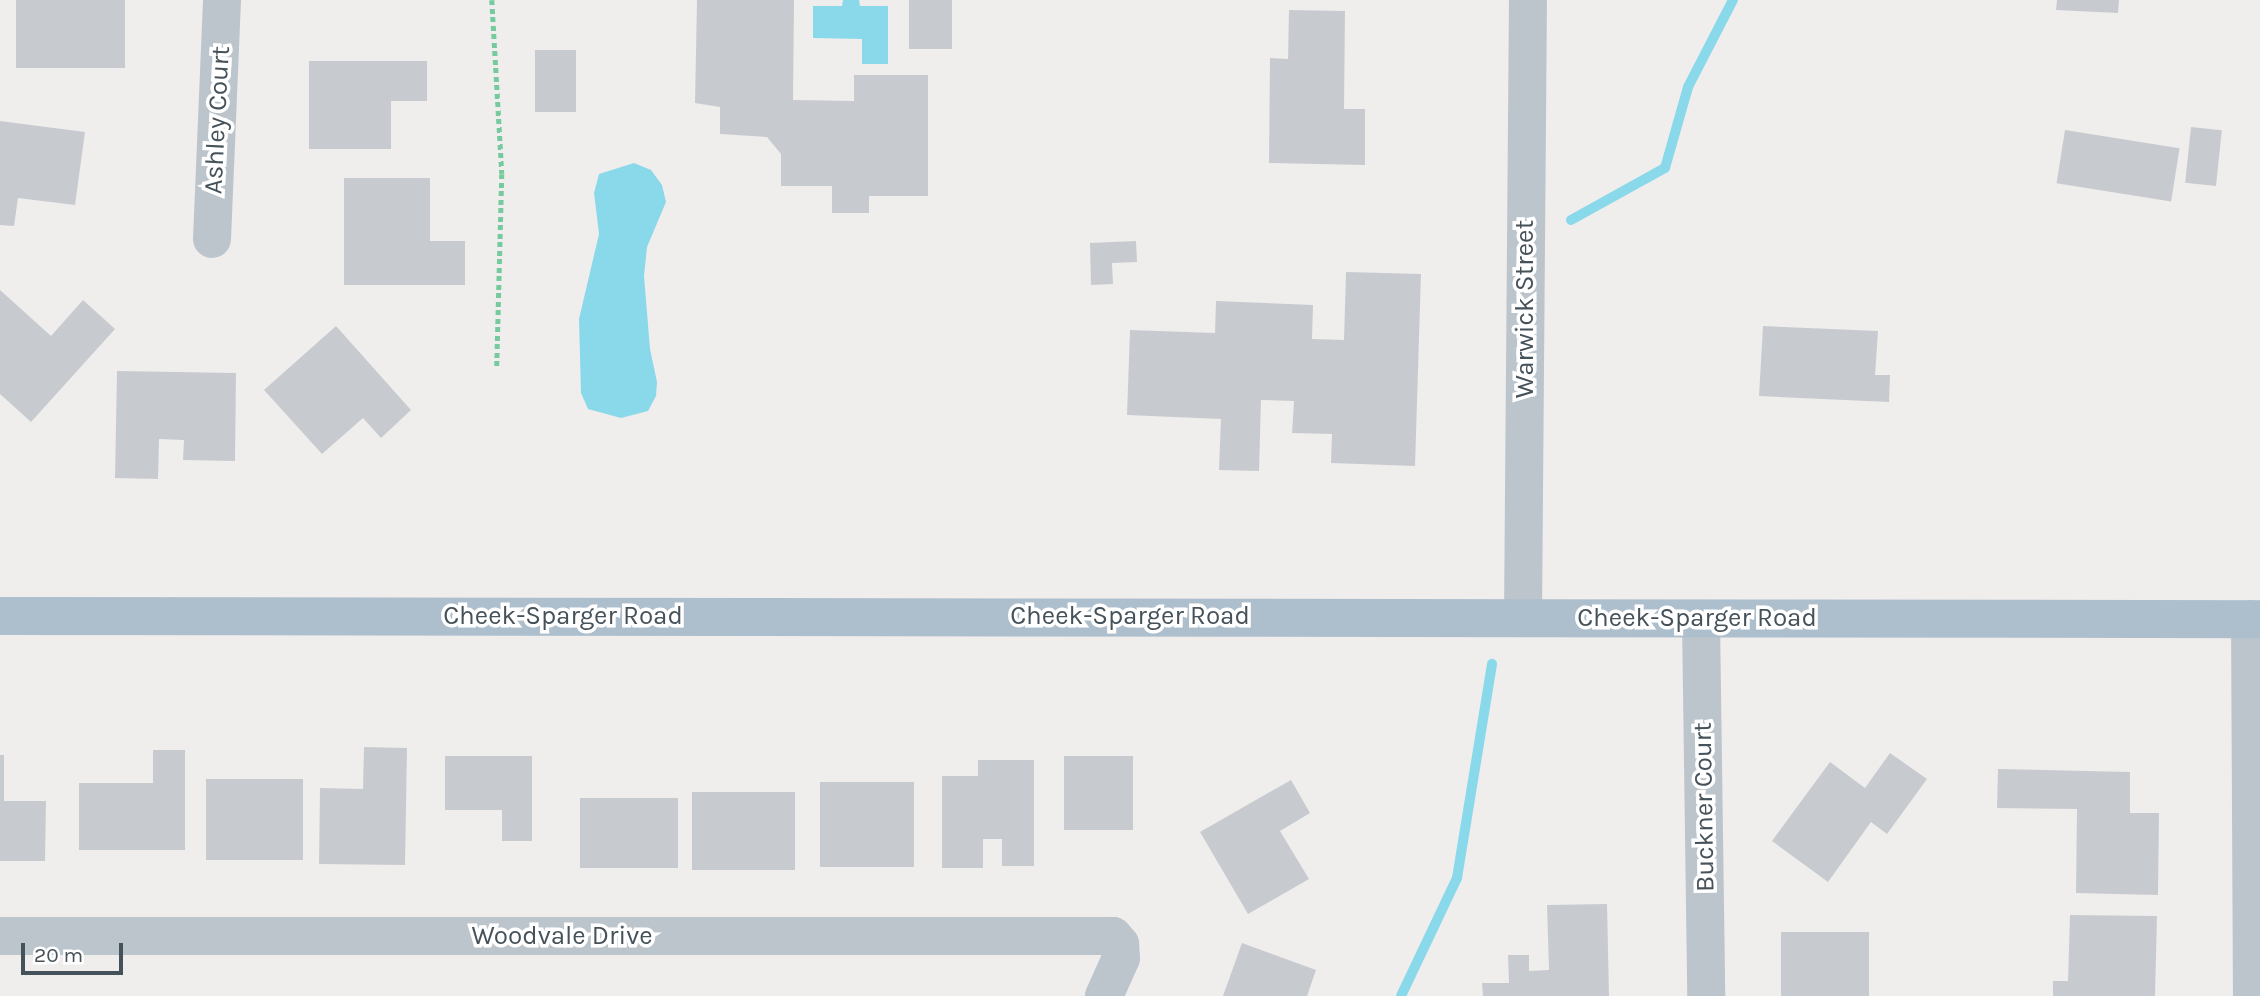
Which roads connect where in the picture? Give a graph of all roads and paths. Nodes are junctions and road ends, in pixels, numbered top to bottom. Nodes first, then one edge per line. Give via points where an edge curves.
1 (222, 0) edge
2 (492, 0) edge
3 (1528, 0) edge
4 (212, 239) dead end
5 (497, 367) dead end
6 (0, 616) edge
7 (1523, 618) junction
8 (1701, 619) junction
9 (2255, 619) edge
10 (0, 936) edge
11 (1104, 996) edge
12 (1706, 996) edge
13 (2252, 996) edge

1 - 4 street, Ashley Court
2 - 5 path via 502,174
3 - 7 street, Warwick Street
6 - 7 main road, Cheek-Sparger Road
7 - 8 main road, Cheek-Sparger Road
8 - 9 main road, Cheek-Sparger Road
8 - 12 street, Buckner Court
9 - 13 street
10 - 11 street, Woodvale Drive via 1113,936 1121,958

